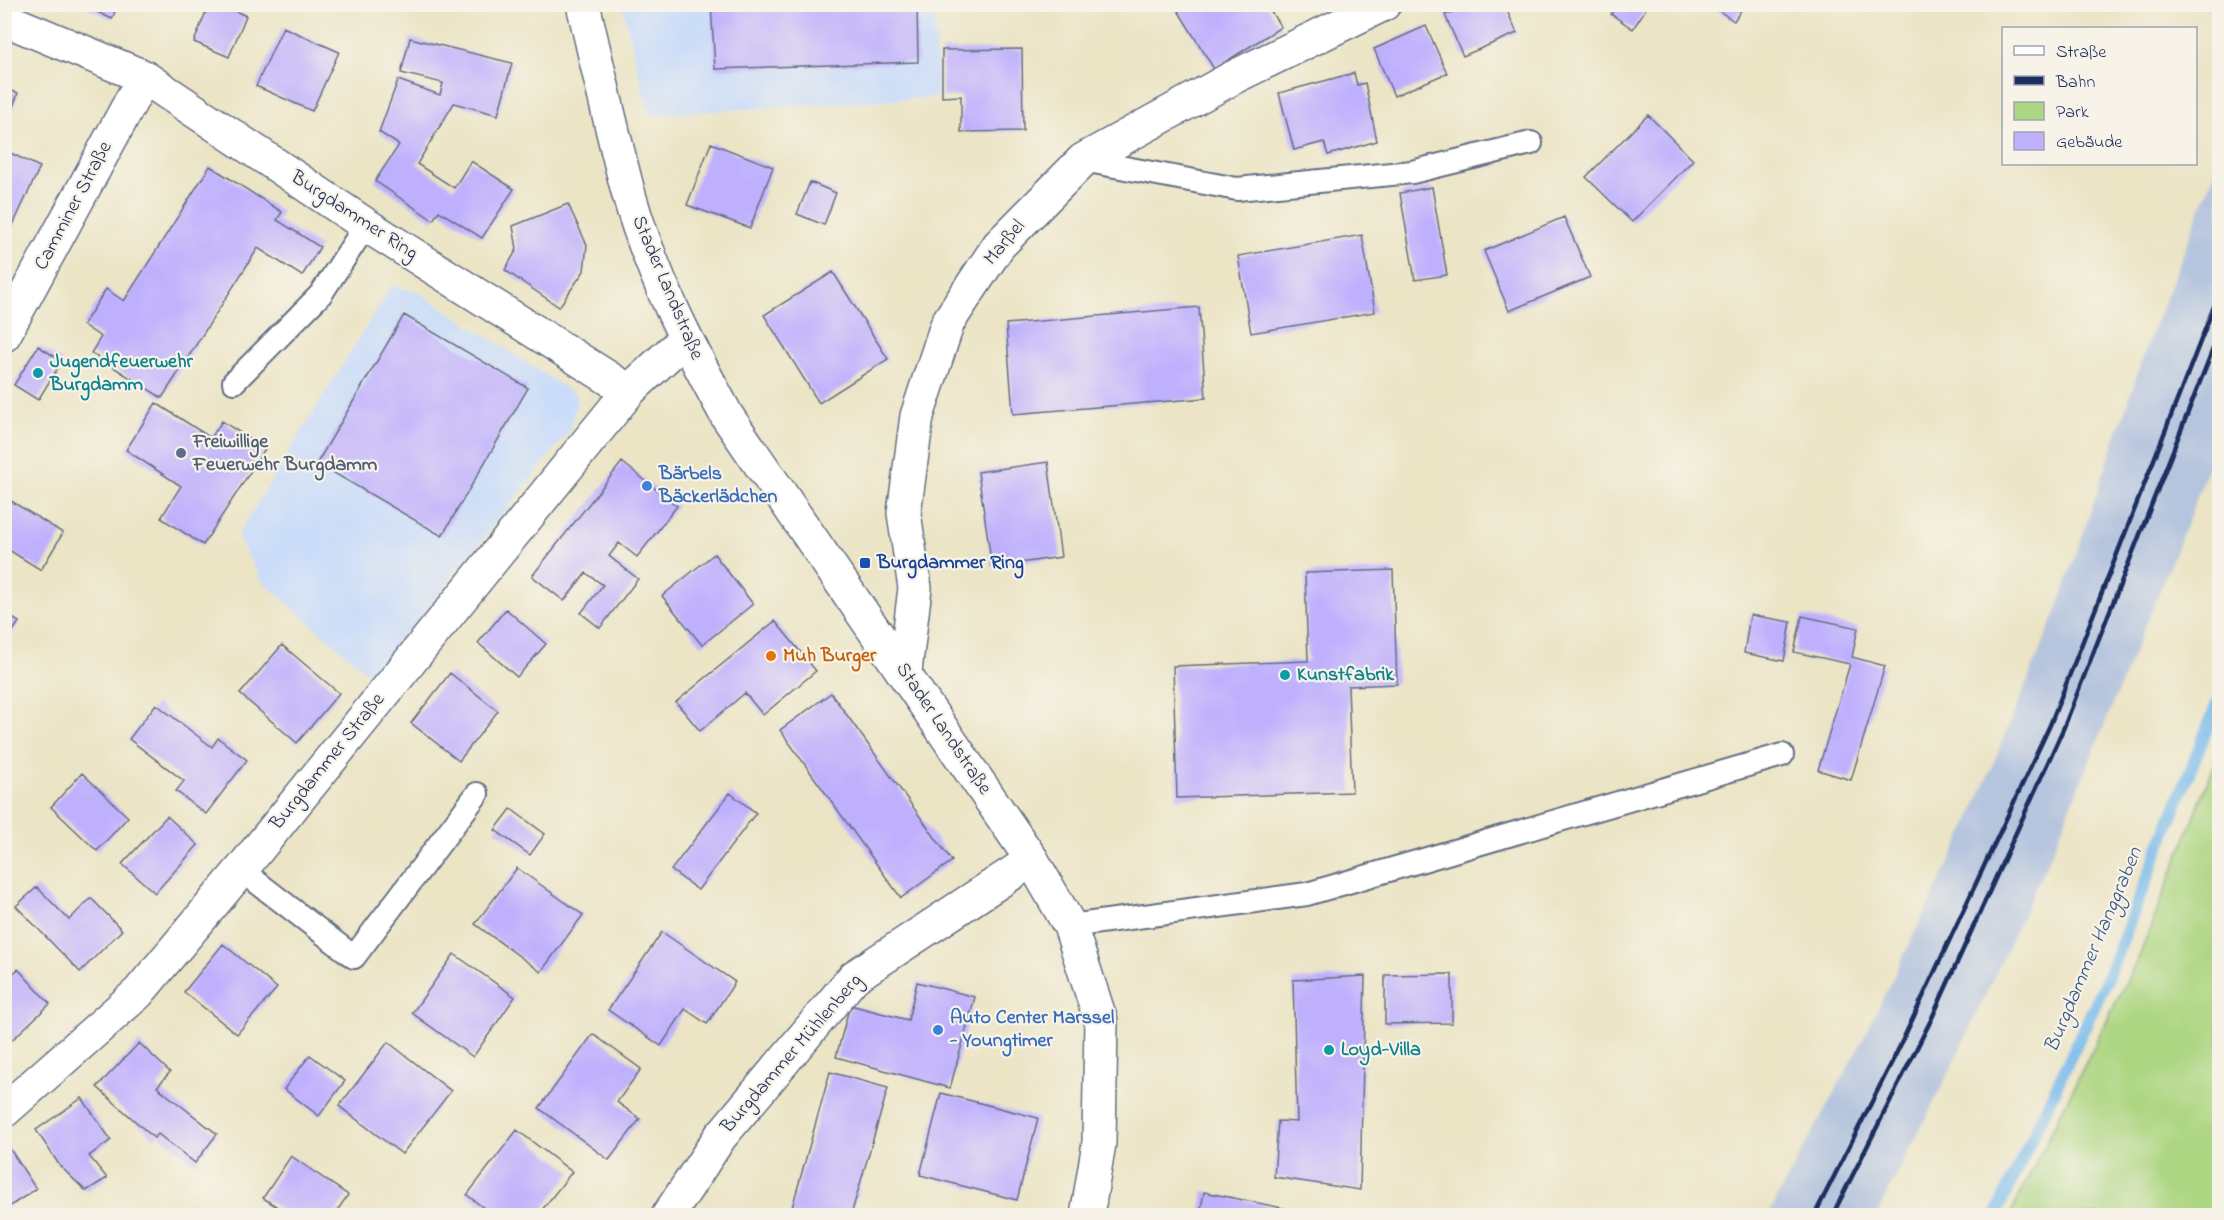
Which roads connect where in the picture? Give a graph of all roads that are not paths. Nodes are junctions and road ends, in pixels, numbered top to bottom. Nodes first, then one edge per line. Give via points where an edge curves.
1 (583, 4) edge
2 (1384, 4) edge
3 (4, 19) edge
4 (144, 77) junction
5 (1531, 142) dead end
6 (1083, 160) junction
7 (366, 225) junction
8 (4, 335) edge
9 (685, 339) junction
10 (234, 382) dead end
11 (629, 391) junction
12 (904, 671) junction
13 (1782, 756) dead end
14 (477, 794) dead end
15 (1032, 860) junction
16 (241, 870) junction
17 (1070, 926) junction
18 (4, 1111) edge
19 (668, 1215) edge
20 (1086, 1215) edge

1 - 9 street, Stader Landstraße via 629,196
2 - 6 street, Marßel via 1236,76
3 - 4 street, Burgdammer Ring
4 - 7 street, Burgdammer Ring
4 - 8 street, Camminer Straße
5 - 6 lane via 1412,172 1237,189
6 - 12 street, Marßel via 999,245 948,322 917,416 904,513 915,588
7 - 10 lane via 321,294
7 - 11 street, Burgdammer Ring
9 - 11 street
9 - 12 street, Stader Landstraße via 727,416
11 - 16 street, Burgdammer Straße
12 - 15 street, Stader Landstraße
13 - 17 lane via 1306,894
14 - 16 lane via 354,957
15 - 17 street, Stader Landstraße
15 - 19 street, Burgdammer Mühlenberg via 854,977 720,1137
16 - 18 street, Burgdammer Straße via 138,993
17 - 20 street, Stader Landstraße via 1101,1021 1099,1143

